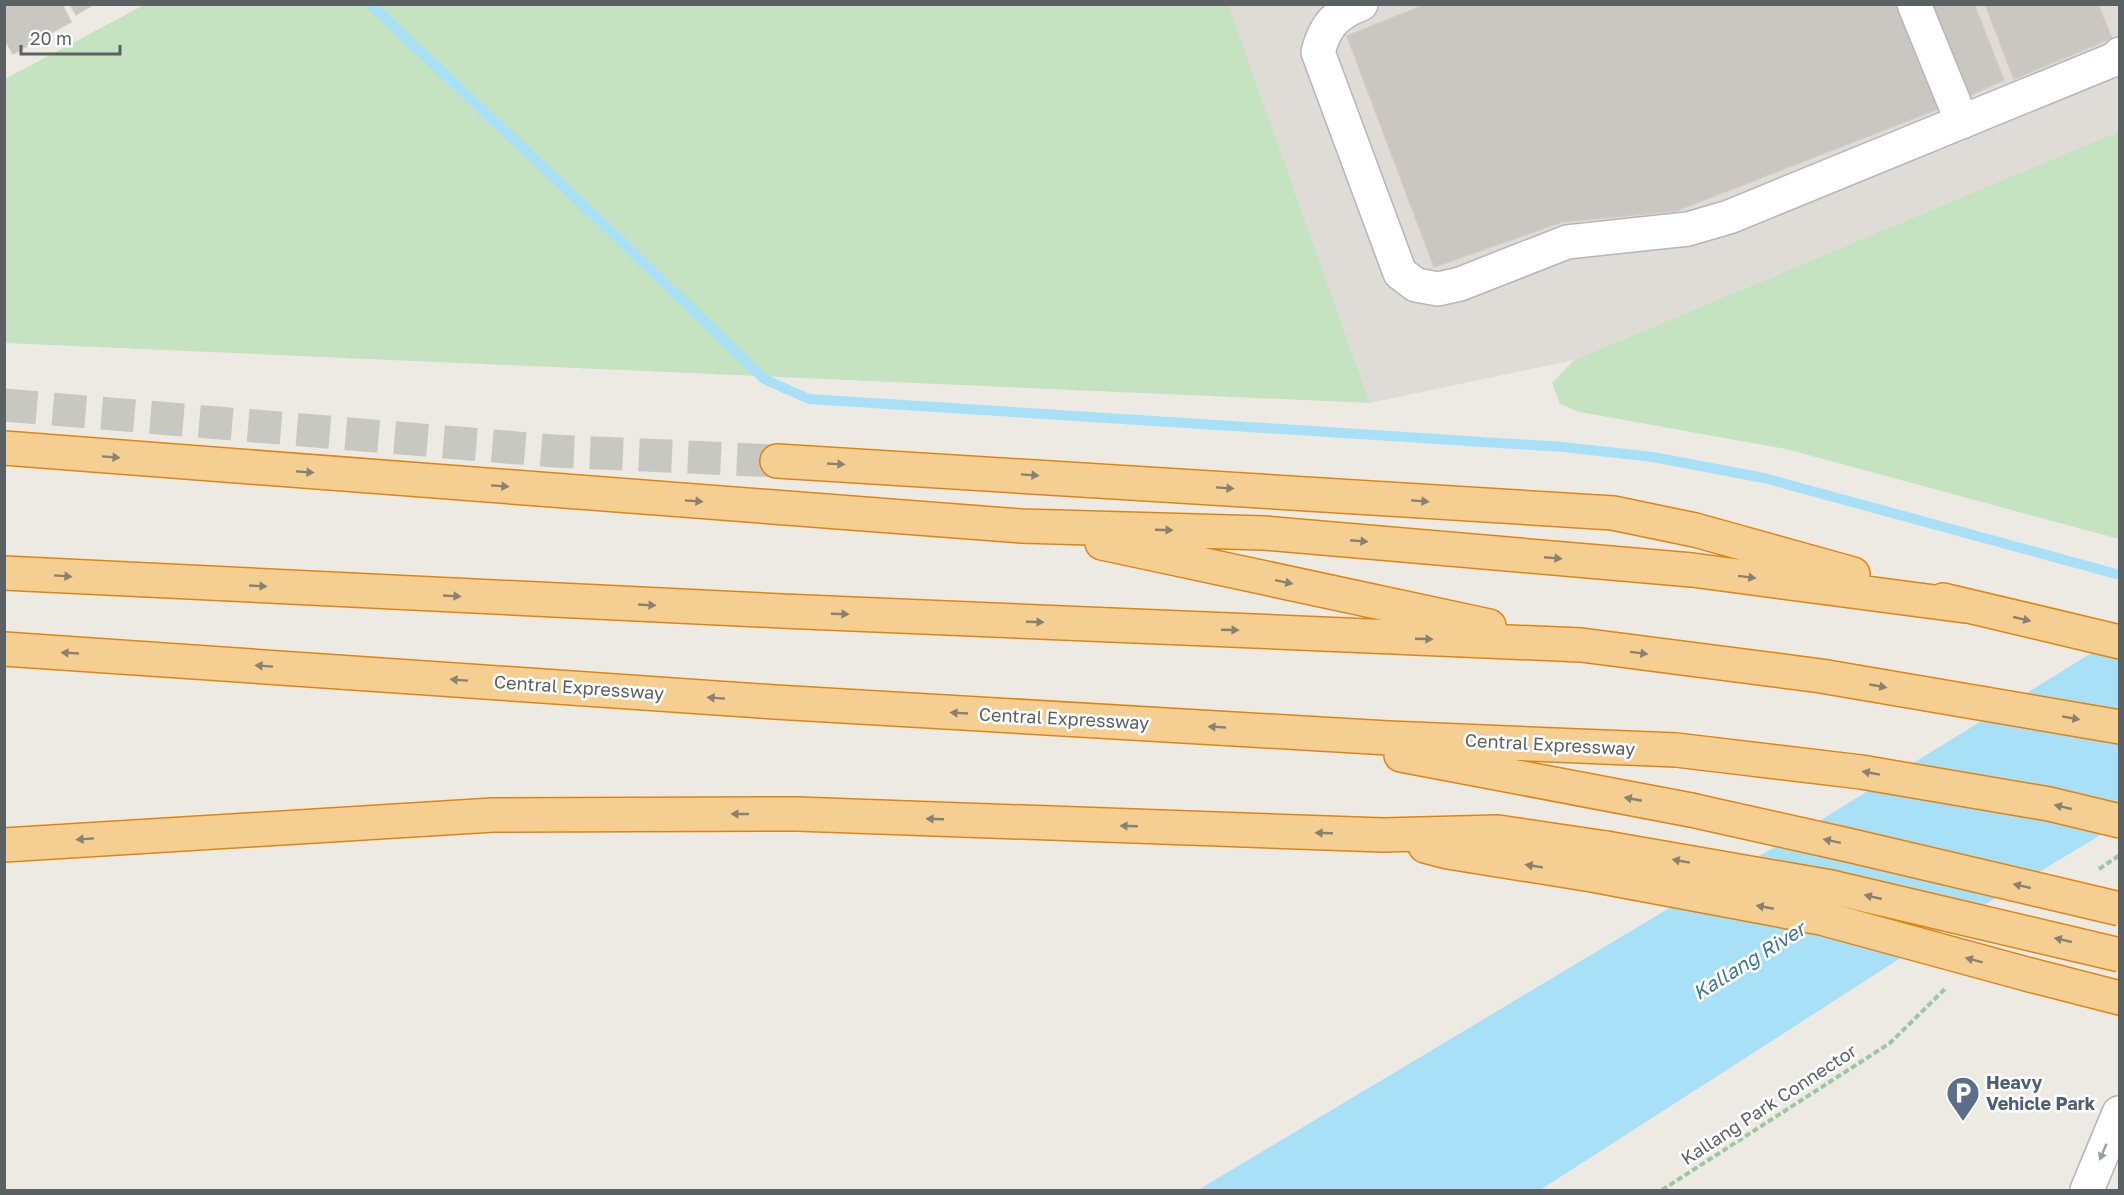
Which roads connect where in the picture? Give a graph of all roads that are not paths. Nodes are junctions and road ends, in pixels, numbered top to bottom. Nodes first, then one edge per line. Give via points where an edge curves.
1 (1361, 4) edge
2 (1914, 4) edge
3 (2120, 54) edge
4 (1962, 122) junction
5 (4, 448) edge
6 (777, 461) tunnel mouth
7 (1022, 526) junction
8 (4, 573) edge
9 (1965, 606) junction
10 (2120, 642) edge
11 (1581, 645) junction
12 (4, 649) edge
13 (2120, 727) edge
14 (1275, 731) junction
15 (2120, 821) edge
16 (4, 845) edge
17 (1599, 861) junction
18 (2120, 909) edge
19 (2120, 955) edge
20 (2120, 998) edge
21 (2119, 1113) edge
22 (2087, 1191) edge

1 - 4 lane via 1331,21 1318,52 1400,273 1416,285 1438,289 1460,284 1567,242 1688,229 1729,217
2 - 4 lane
3 - 4 lane
5 -> 7 highway
6 -> 9 highway via 1613,513 1695,530
7 -> 9 highway via 1264,533 1692,570
7 -> 11 highway
8 -> 11 highway
9 -> 10 highway
11 -> 13 highway via 1821,676
14 -> 12 highway, Central Expressway via 775,702
15 -> 14 highway, Central Expressway via 2049,804 1861,772 1676,750
18 -> 14 highway, bridge via 1691,810
17 -> 16 highway via 1448,852 1383,835 797,814 493,815
19 -> 17 highway, bridge via 1831,887
20 -> 17 highway, bridge
21 -> 22 lane

